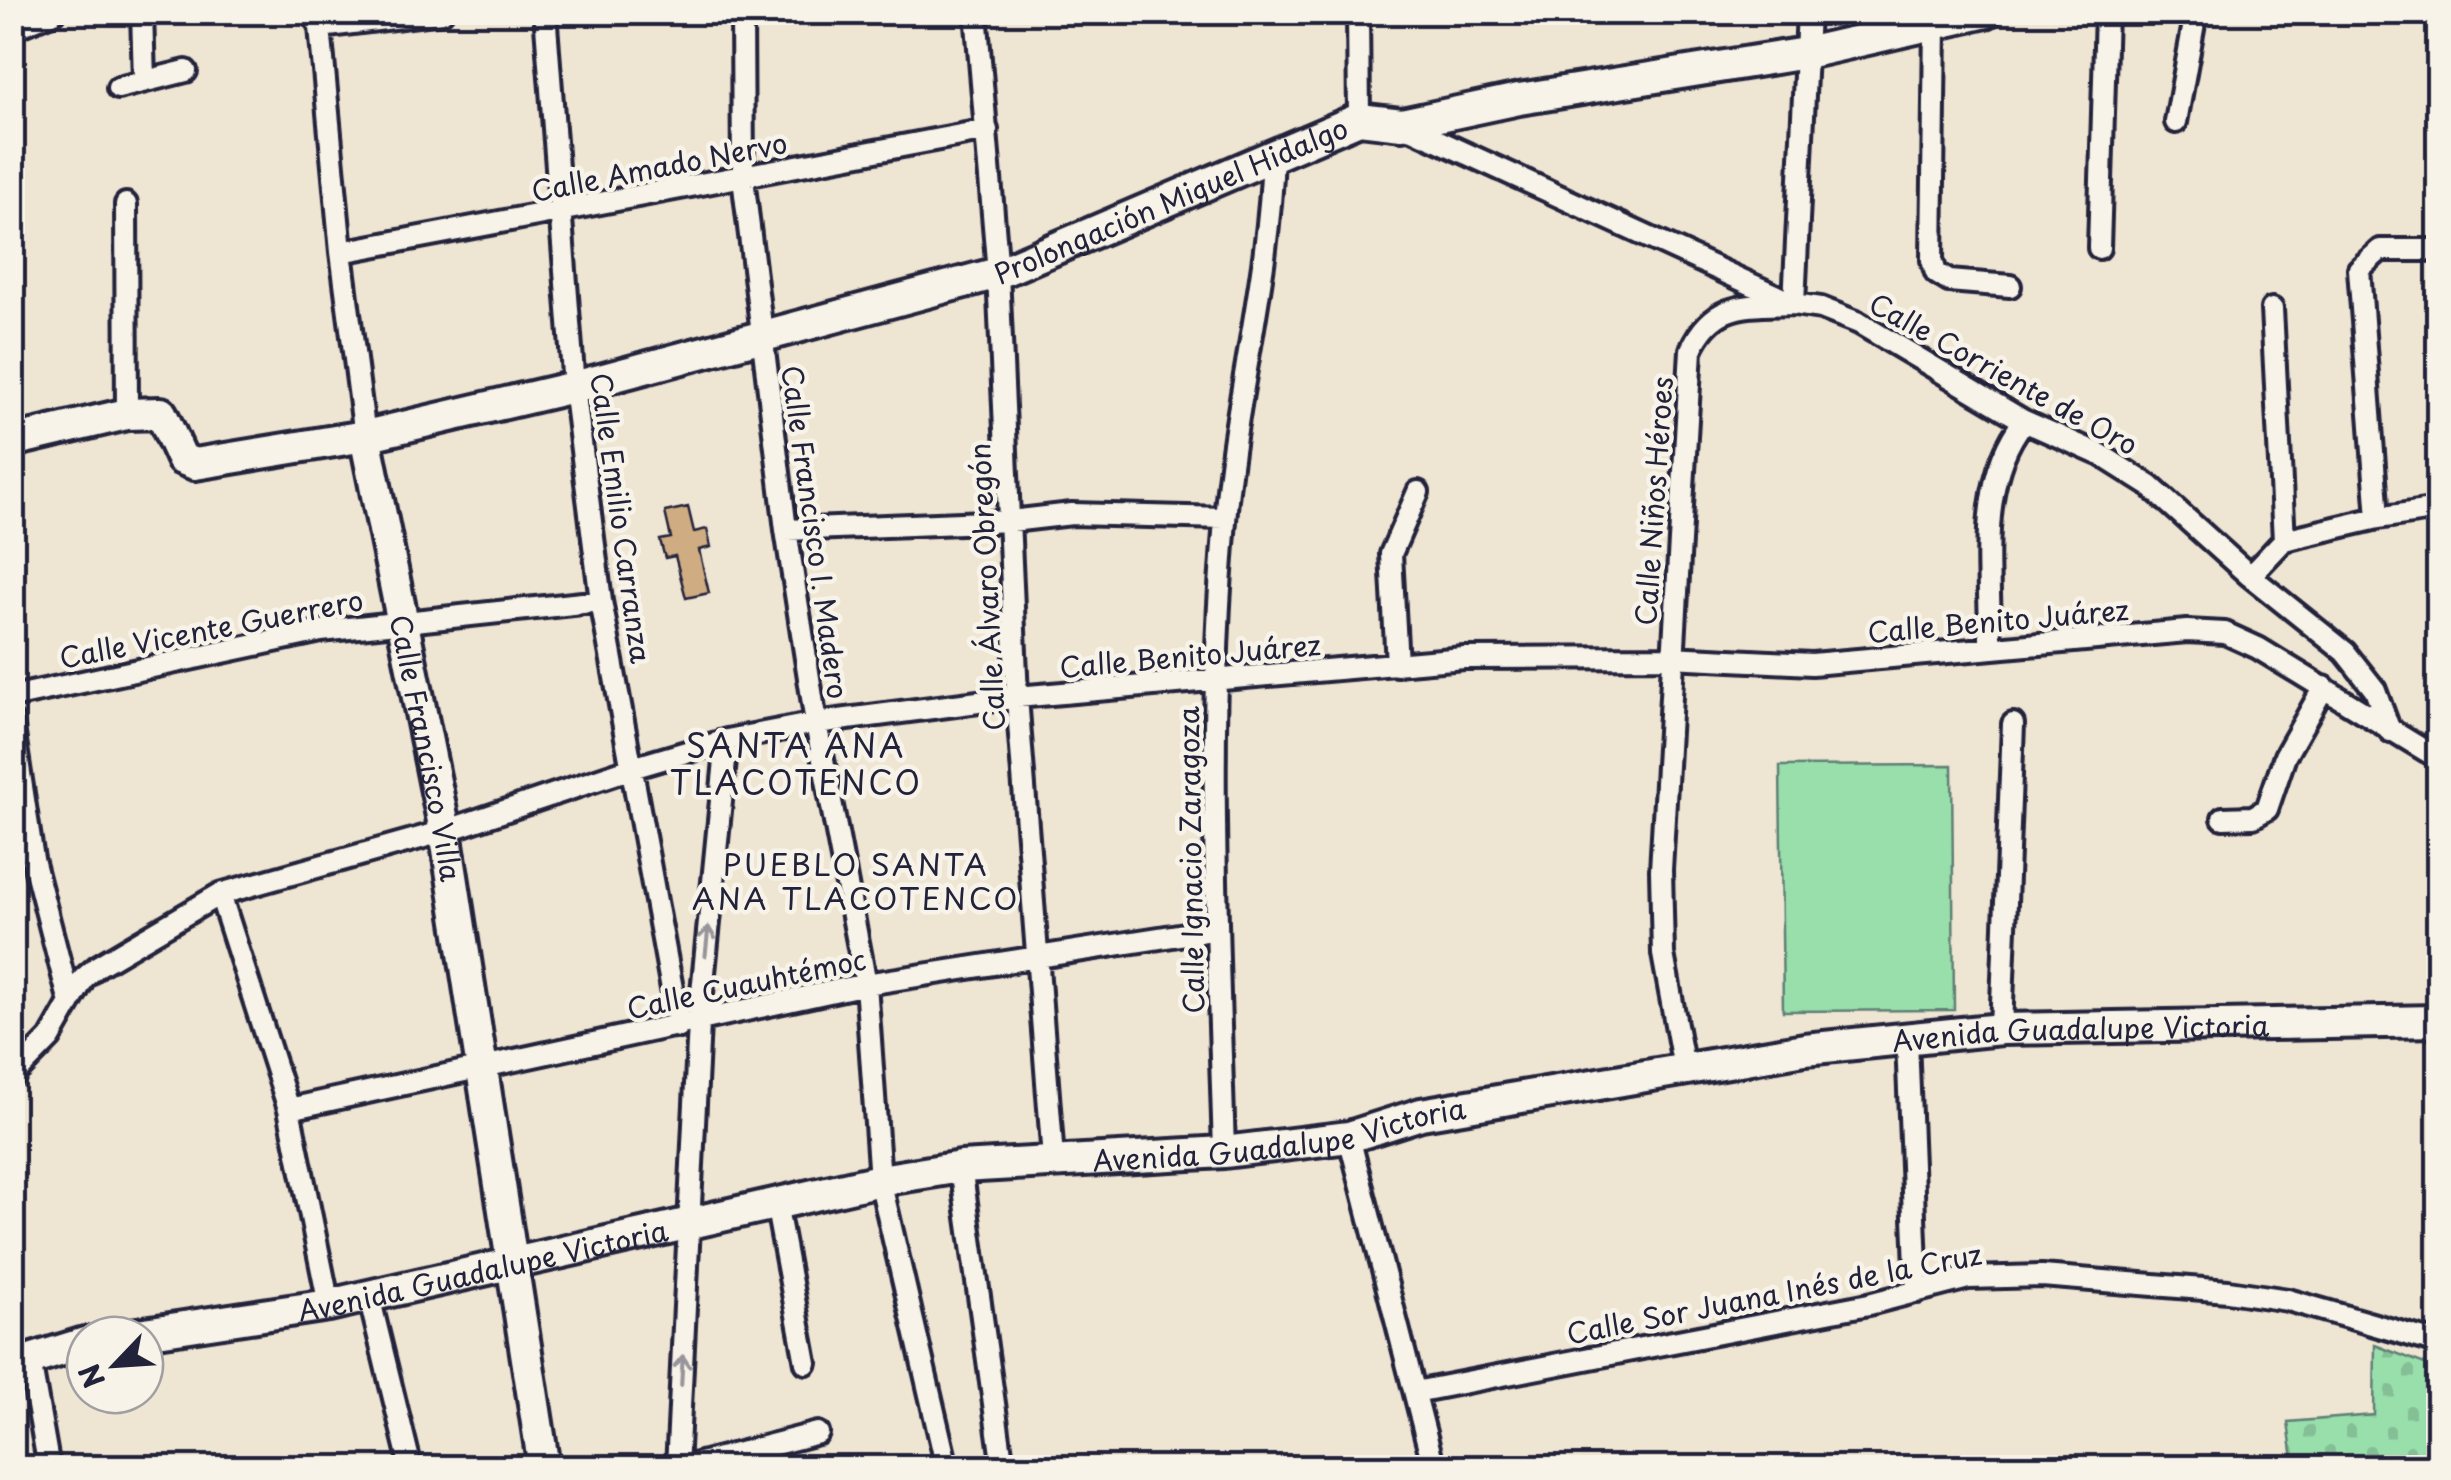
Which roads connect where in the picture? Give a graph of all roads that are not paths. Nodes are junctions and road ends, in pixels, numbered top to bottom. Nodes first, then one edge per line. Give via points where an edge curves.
1 (142, 12) edge
2 (442, 12) edge
3 (545, 12) edge
4 (742, 12) edge
5 (976, 12) edge
6 (1358, 12) edge
7 (1808, 12) edge
8 (1986, 12) edge
9 (2106, 12) edge
10 (2196, 12) edge
11 (40, 14) edge
12 (316, 20) edge
13 (1935, 24) junction
14 (12, 29) edge
15 (1806, 53) junction
16 (186, 71) dead end
17 (144, 81) junction
18 (118, 88) dead end
19 (1359, 119) junction
20 (2176, 122) dead end
21 (1402, 124) junction
22 (987, 130) junction
23 (1273, 152) junction
24 (744, 178) junction
25 (126, 204) dead end
26 (562, 213) junction
27 (2099, 248) dead end
28 (2438, 250) edge
29 (341, 252) junction
30 (998, 273) junction
31 (2010, 286) dead end
32 (1794, 304) junction
33 (2272, 309) dead end
34 (760, 338) junction
35 (574, 388) junction
36 (127, 414) junction
37 (2024, 421) junction
38 (365, 436) junction
39 (12, 442) edge
40 (1418, 492) dead end
41 (2438, 509) edge
42 (1225, 518) junction
43 (2378, 518) junction
44 (1011, 521) junction
45 (786, 530) junction
46 (2284, 540) junction
47 (2250, 576) junction
48 (601, 600) junction
49 (403, 619) junction
50 (1990, 647) junction
51 (1670, 658) junction
52 (1397, 666) junction
53 (1215, 682) junction
54 (2324, 686) junction
55 (12, 697) edge
56 (1017, 697) junction
57 (12, 722) edge
58 (816, 723) junction
59 (2012, 724) dead end
60 (2390, 730) junction
61 (727, 740) junction
62 (2438, 758) edge
63 (632, 768) junction
64 (2223, 818) dead end
65 (445, 831) junction
66 (220, 894) junction
67 (1218, 930) junction
68 (1038, 955) junction
69 (866, 984) junction
70 (70, 1003) junction
71 (2438, 1020) edge
72 (689, 1025) junction
73 (2001, 1030) junction
74 (1907, 1040) junction
75 (481, 1066) junction
76 (1684, 1068) junction
77 (12, 1077) edge
78 (289, 1109) junction
79 (1349, 1137) junction
80 (1224, 1152) junction
81 (1053, 1159) junction
82 (961, 1167) junction
83 (880, 1180) junction
84 (776, 1203) junction
85 (689, 1222) junction
86 (512, 1260) junction
87 (1917, 1292) junction
88 (368, 1296) junction
89 (329, 1305) junction
90 (165, 1330) edge
91 (2438, 1343) edge
92 (65, 1351) edge
93 (806, 1364) dead end
94 (21, 1366) edge
95 (1415, 1392) junction
96 (818, 1432) dead end
97 (714, 1462) edge
98 (49, 1468) edge
99 (411, 1468) edge
100 (544, 1468) edge
101 (679, 1468) edge
102 (946, 1468) edge
103 (1003, 1468) edge
104 (1434, 1468) edge

1 - 17 street
2 - 12 street
3 - 26 street, Calle Emilio Carranza
4 - 24 street, Calle Francisco I. Madero
5 - 22 street, Calle Álvaro Obregón
6 - 19 street
7 - 15 street
8 - 13 street, Prolongación Miguel Hidalgo
9 - 27 street
10 - 20 street
11 - 14 street
12 - 29 street, Calle Francisco Villa
13 - 15 street, Prolongación Miguel Hidalgo
13 - 31 street via 1932,260 1936,273 1950,281
15 - 21 street, Prolongación Miguel Hidalgo
15 - 32 street
16 - 17 street
17 - 18 street
19 - 21 street, Prolongación Miguel Hidalgo
19 - 23 street, Prolongación Miguel Hidalgo
21 - 32 street, Calle Corriente de Oro
22 - 24 street, Calle Amado Nervo
22 - 30 street, Calle Álvaro Obregón
23 - 30 street, Prolongación Miguel Hidalgo
23 - 42 street, Calle Ignacio Zaragoza via 1270,218
24 - 26 street, Calle Amado Nervo
24 - 34 street, Calle Francisco I. Madero
25 - 36 street
26 - 29 street, Calle Amado Nervo
26 - 35 street, Calle Emilio Carranza
28 - 43 street via 2380,250 2359,269
29 - 38 street, Calle Francisco Villa
30 - 34 street, Prolongación Miguel Hidalgo
30 - 44 street, Calle Álvaro Obregón
32 - 37 street, Calle Corriente de Oro via 1859,322
32 - 51 street, Calle Niños Héroes via 1722,312 1702,327 1692,350
33 - 46 street
34 - 35 street, Prolongación Miguel Hidalgo
34 - 45 street, Calle Francisco I. Madero
35 - 38 street, Prolongación Miguel Hidalgo
35 - 48 street, Calle Emilio Carranza
36 - 38 street, Prolongación Miguel Hidalgo via 161,413 187,464
36 - 39 street
37 - 47 street, Calle Corriente de Oro via 2150,486
37 - 50 street via 1995,472
38 - 49 street, Calle Francisco Villa
40 - 52 street via 1391,554
41 - 43 street
42 - 44 street via 1072,514
42 - 53 street, Calle Ignacio Zaragoza
43 - 46 street
44 - 45 street
44 - 56 street, Calle Álvaro Obregón
45 - 58 street, Calle Francisco I. Madero
46 - 47 street
47 - 60 street, Calle Corriente de Oro via 2345,652 2374,690
48 - 49 street, Calle Vicente Guerrero
48 - 63 street, Calle Emilio Carranza
49 - 55 street, Calle Vicente Guerrero
49 - 65 street, Calle Francisco Villa
50 - 51 street, Calle Benito Juárez via 1812,664
50 - 54 street, Calle Benito Juárez via 2226,632
51 - 52 street, Calle Benito Juárez via 1464,658
51 - 76 street, Calle Niños Héroes via 1663,954
52 - 53 street, Calle Benito Juárez
53 - 56 street, Calle Benito Juárez
53 - 67 street, Calle Ignacio Zaragoza
54 - 60 street, Calle Benito Juárez
54 - 64 street via 2292,740 2267,809 2254,818
56 - 58 street, Calle Benito Juárez
56 - 68 street, Calle Álvaro Obregón
57 - 70 street via 34,859
58 - 61 street, Calle Benito Juárez
58 - 69 street, Calle Francisco I. Madero
59 - 73 street
60 - 62 street, Calle Benito Juárez
61 - 63 street, Calle Benito Juárez
72 -> 61 street
63 - 65 street, Calle Benito Juárez
63 - 72 street, Calle Emilio Carranza
65 - 66 street, Calle Benito Juárez
65 - 75 street, Calle Francisco Villa
66 - 70 street, Calle Benito Juárez via 98,966
66 - 78 street
67 - 68 street, Calle Cuauhtémoc
67 - 80 street, Calle Ignacio Zaragoza
68 - 69 street, Calle Cuauhtémoc
68 - 81 street, Calle Álvaro Obregón
69 - 72 street, Calle Cuauhtémoc
69 - 83 street, Calle Francisco I. Madero
70 - 77 street, Calle Benito Juárez via 50,1038
71 - 73 street, Avenida Guadalupe Victoria
72 - 75 street, Calle Cuauhtémoc
72 - 85 street
73 - 74 street, Avenida Guadalupe Victoria
74 - 76 street, Avenida Guadalupe Victoria
74 - 87 street
75 - 78 street, Calle Cuauhtémoc
75 - 86 street, Calle Francisco Villa
76 - 79 street, Avenida Guadalupe Victoria via 1422,1114
78 - 89 street
79 - 80 street, Avenida Guadalupe Victoria
79 - 95 street
80 - 81 street, Avenida Guadalupe Victoria
81 - 82 street, Avenida Guadalupe Victoria
82 - 83 street, Avenida Guadalupe Victoria
82 - 103 street
83 - 84 street, Avenida Guadalupe Victoria
83 - 102 street, Calle Francisco I. Madero
84 - 85 street, Avenida Guadalupe Victoria
84 - 93 street
85 - 86 street, Avenida Guadalupe Victoria
101 -> 85 street
86 - 88 street, Avenida Guadalupe Victoria
86 - 100 street, Calle Francisco Villa
87 - 91 street, Calle Sor Juana Inés de la Cruz via 1968,1278 2042,1276 2228,1291 2288,1300
87 - 95 street, Calle Sor Juana Inés de la Cruz
88 - 89 street, Avenida Guadalupe Victoria
88 - 99 street
89 - 90 street, Avenida Guadalupe Victoria
92 - 94 street
94 - 98 street
95 - 104 street
96 - 97 street
97 - 101 street

